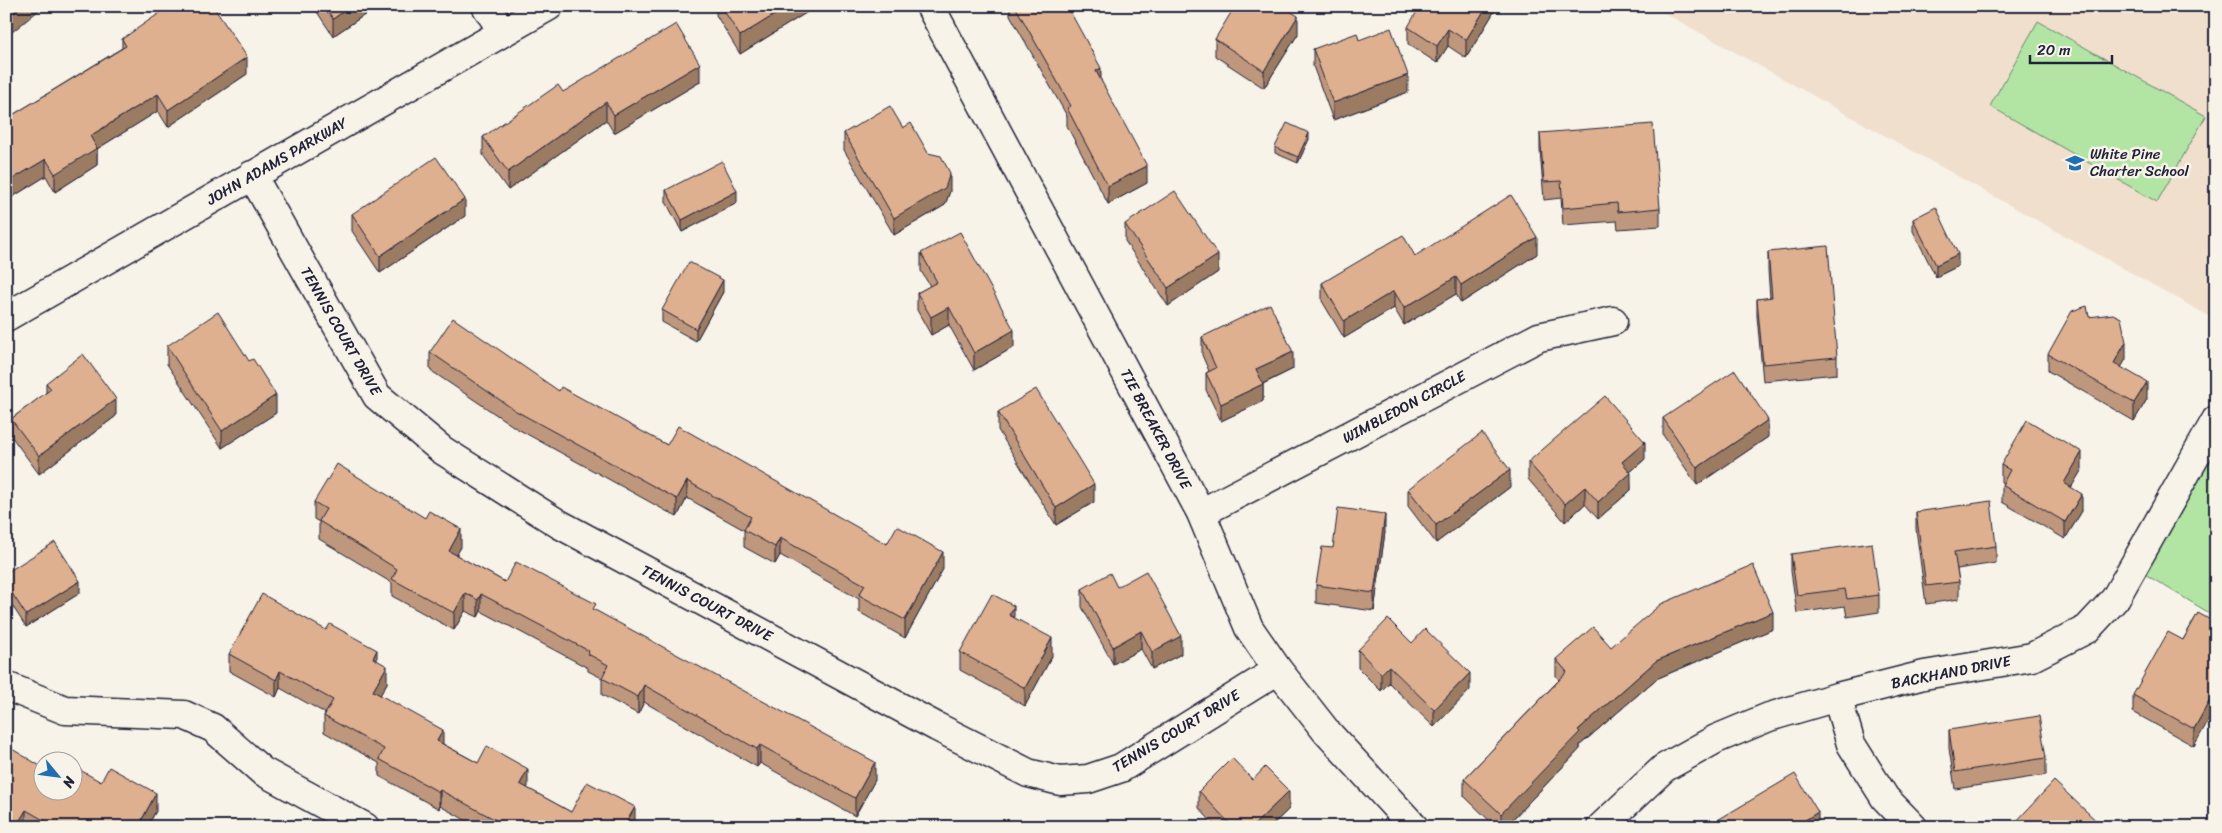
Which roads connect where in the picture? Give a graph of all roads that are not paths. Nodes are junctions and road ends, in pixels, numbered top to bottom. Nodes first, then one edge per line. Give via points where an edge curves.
1 (486, 6) edge
2 (549, 6) edge
3 (930, 6) edge
4 (503, 32) junction
5 (252, 175) junction
6 (6, 317) edge
7 (1613, 321) dead end
8 (2216, 420) edge
9 (1201, 513) junction
10 (1278, 670) junction
11 (6, 686) edge
12 (1837, 697) junction
13 (365, 827) edge
14 (1414, 827) edge
15 (1601, 827) edge
16 (1913, 827) edge

1 - 4 street
2 - 4 street, JOHN ADAMS PARKWAY
3 - 9 street, TIE BREAKER DRIVE
4 - 5 street, JOHN ADAMS PARKWAY
5 - 6 street, JOHN ADAMS PARKWAY
5 - 10 street, TENNIS COURT DRIVE via 377,396 442,450 559,524 1028,773 1060,781 1088,779 1121,768
7 - 9 street, WIMBLEDON CIRCLE via 1539,337
8 - 12 street, BACKHAND DRIVE via 2115,599 2087,628 2032,657 1924,675
9 - 10 street, TIE BREAKER DRIVE via 1249,628
10 - 14 street, TIE BREAKER DRIVE via 1326,731
11 - 13 street via 65,710 184,715 212,728 262,771
12 - 15 street, BACKHAND DRIVE via 1769,717 1716,739 1664,768
12 - 16 street via 1851,744 1885,798

